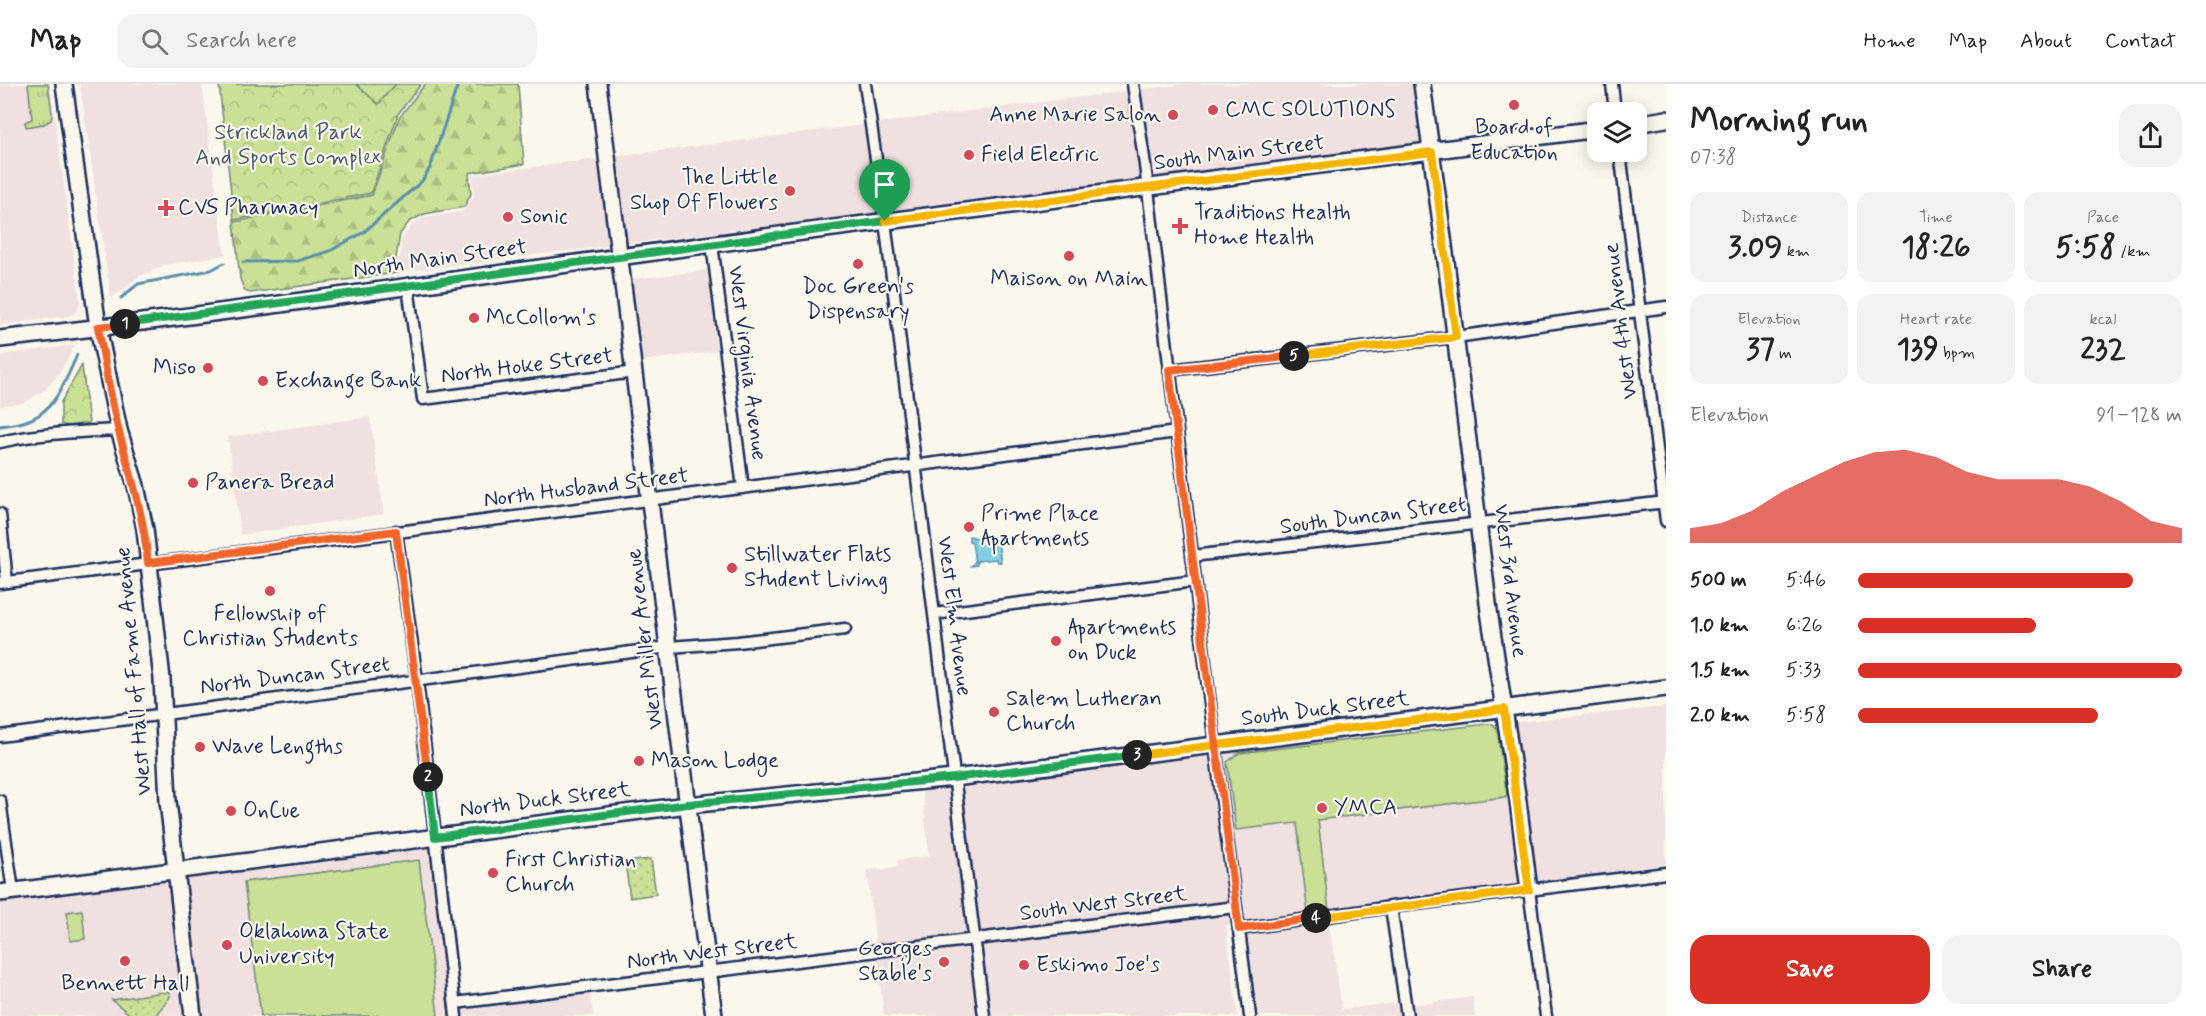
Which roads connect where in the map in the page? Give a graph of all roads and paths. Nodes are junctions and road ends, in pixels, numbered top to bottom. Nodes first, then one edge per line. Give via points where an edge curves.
1 (64, 84) edge
2 (598, 84) edge
3 (865, 84) edge
4 (1133, 84) edge
5 (1422, 84) edge
6 (1612, 84) edge
7 (1614, 102) edge
8 (1666, 120) edge
9 (1647, 123) edge
10 (1587, 131) edge
11 (1432, 152) junction
12 (1621, 162) edge
13 (1147, 187) junction
14 (885, 221) junction
15 (712, 244) junction
16 (621, 257) junction
17 (408, 286) junction
18 (1666, 308) edge
19 (1640, 311) junction
20 (98, 327) junction
21 (1456, 337) junction
22 (0, 339) edge
23 (1169, 370) junction
24 (635, 372) junction
25 (119, 430) junction
26 (1177, 432) junction
27 (0, 442) edge
28 (915, 466) junction
29 (743, 488) junction
30 (651, 499) junction
31 (1665, 502) edge
32 (0, 514) edge
33 (1666, 521) edge
34 (1480, 524) junction
35 (396, 531) junction
36 (1192, 556) junction
37 (148, 563) junction
38 (1195, 581) junction
39 (4, 583) edge
40 (934, 614) junction
41 (845, 628) dead end
42 (669, 647) junction
43 (417, 680) junction
44 (1666, 688) edge
45 (1504, 709) junction
46 (164, 713) junction
47 (0, 736) edge
48 (1215, 745) junction
49 (954, 778) junction
50 (0, 801) edge
51 (688, 804) junction
52 (435, 837) junction
53 (175, 870) junction
54 (1666, 873) edge
55 (1529, 890) junction
56 (7, 892) edge
57 (1236, 907) junction
58 (1391, 907) junction
59 (1239, 929) junction
60 (974, 940) junction
61 (709, 972) junction
62 (455, 1003) junction
63 (193, 1016) edge
64 (456, 1016) edge
65 (714, 1016) edge
66 (984, 1016) edge
67 (1250, 1016) edge
68 (1407, 1016) edge
69 (1545, 1016) edge

1 - 20 main road, West Hall of Fame Avenue
2 - 16 main road, West Miller Avenue
3 - 14 street, West Elm Avenue
4 - 13 street
5 - 11 main road, West 3rd Avenue
6 - 7 street
8 - 9 main road
10 - 11 main road, South Main Street
11 - 13 main road, South Main Street
11 - 21 main road, West 3rd Avenue
12 - 19 street, West 4th Avenue
13 - 14 main road, South Main Street
13 - 23 street
14 - 15 main road, North Main Street
14 - 28 street, West Elm Avenue
15 - 16 main road, North Main Street
15 - 29 street, West Virginia Avenue
16 - 17 main road, North Main Street
16 - 24 main road, West Miller Avenue
17 - 20 main road, North Main Street
17 - 24 street, North Hoke Street via 423,399
18 - 19 street
19 - 21 street
19 - 31 street, West 4th Avenue
20 - 22 main road, North Main Street
20 - 25 main road, West Hall of Fame Avenue
21 - 23 street
21 - 34 main road, West 3rd Avenue
23 - 26 street
24 - 30 main road, West Miller Avenue
25 - 27 street via 54,432
25 - 37 main road, West Hall of Fame Avenue via 141,508
26 - 28 street, North Husband Street
26 - 36 street
28 - 29 street, North Husband Street
28 - 40 street, West Elm Avenue
29 - 30 street, North Husband Street
30 - 35 street, North Husband Street
30 - 42 main road, West Miller Avenue
31 - 33 street, West 4th Avenue
31 - 34 street, South Duncan Street
32 - 39 street
34 - 36 street, South Duncan Street
34 - 45 main road, West 3rd Avenue
35 - 37 street, North Husband Street
35 - 43 street
36 - 38 street
37 - 39 street, North Husband Street
37 - 46 main road, West Hall of Fame Avenue
38 - 40 street
38 - 48 street
40 - 49 street, West Elm Avenue
41 - 42 street, North Duncan Street
42 - 43 street, North Duncan Street
42 - 51 main road, West Miller Avenue
43 - 46 street, North Duncan Street
43 - 52 street
44 - 45 main road, South Duck Street
45 - 48 main road, South Duck Street
45 - 55 main road, West 3rd Avenue
46 - 47 street, North Duncan Street
46 - 53 main road, West Hall of Fame Avenue
48 - 49 main road, South Duck Street
48 - 57 street
49 - 51 main road, North Duck Street
49 - 60 street, West Elm Avenue
50 - 56 street
51 - 52 main road, North Duck Street
51 - 61 main road, West Miller Avenue
52 - 53 main road, North Duck Street
52 - 62 street
53 - 56 main road, North Duck Street
53 - 63 main road, West Hall of Fame Avenue
54 - 55 street
55 - 58 street
55 - 69 street, West 3rd Avenue
57 - 59 street
57 - 60 street, South West Street
58 - 59 street
58 - 68 street
59 - 67 street
60 - 61 street, North West Street
60 - 66 street, West Elm Avenue
61 - 62 street, North West Street
61 - 65 main road, West Miller Avenue
62 - 64 street

